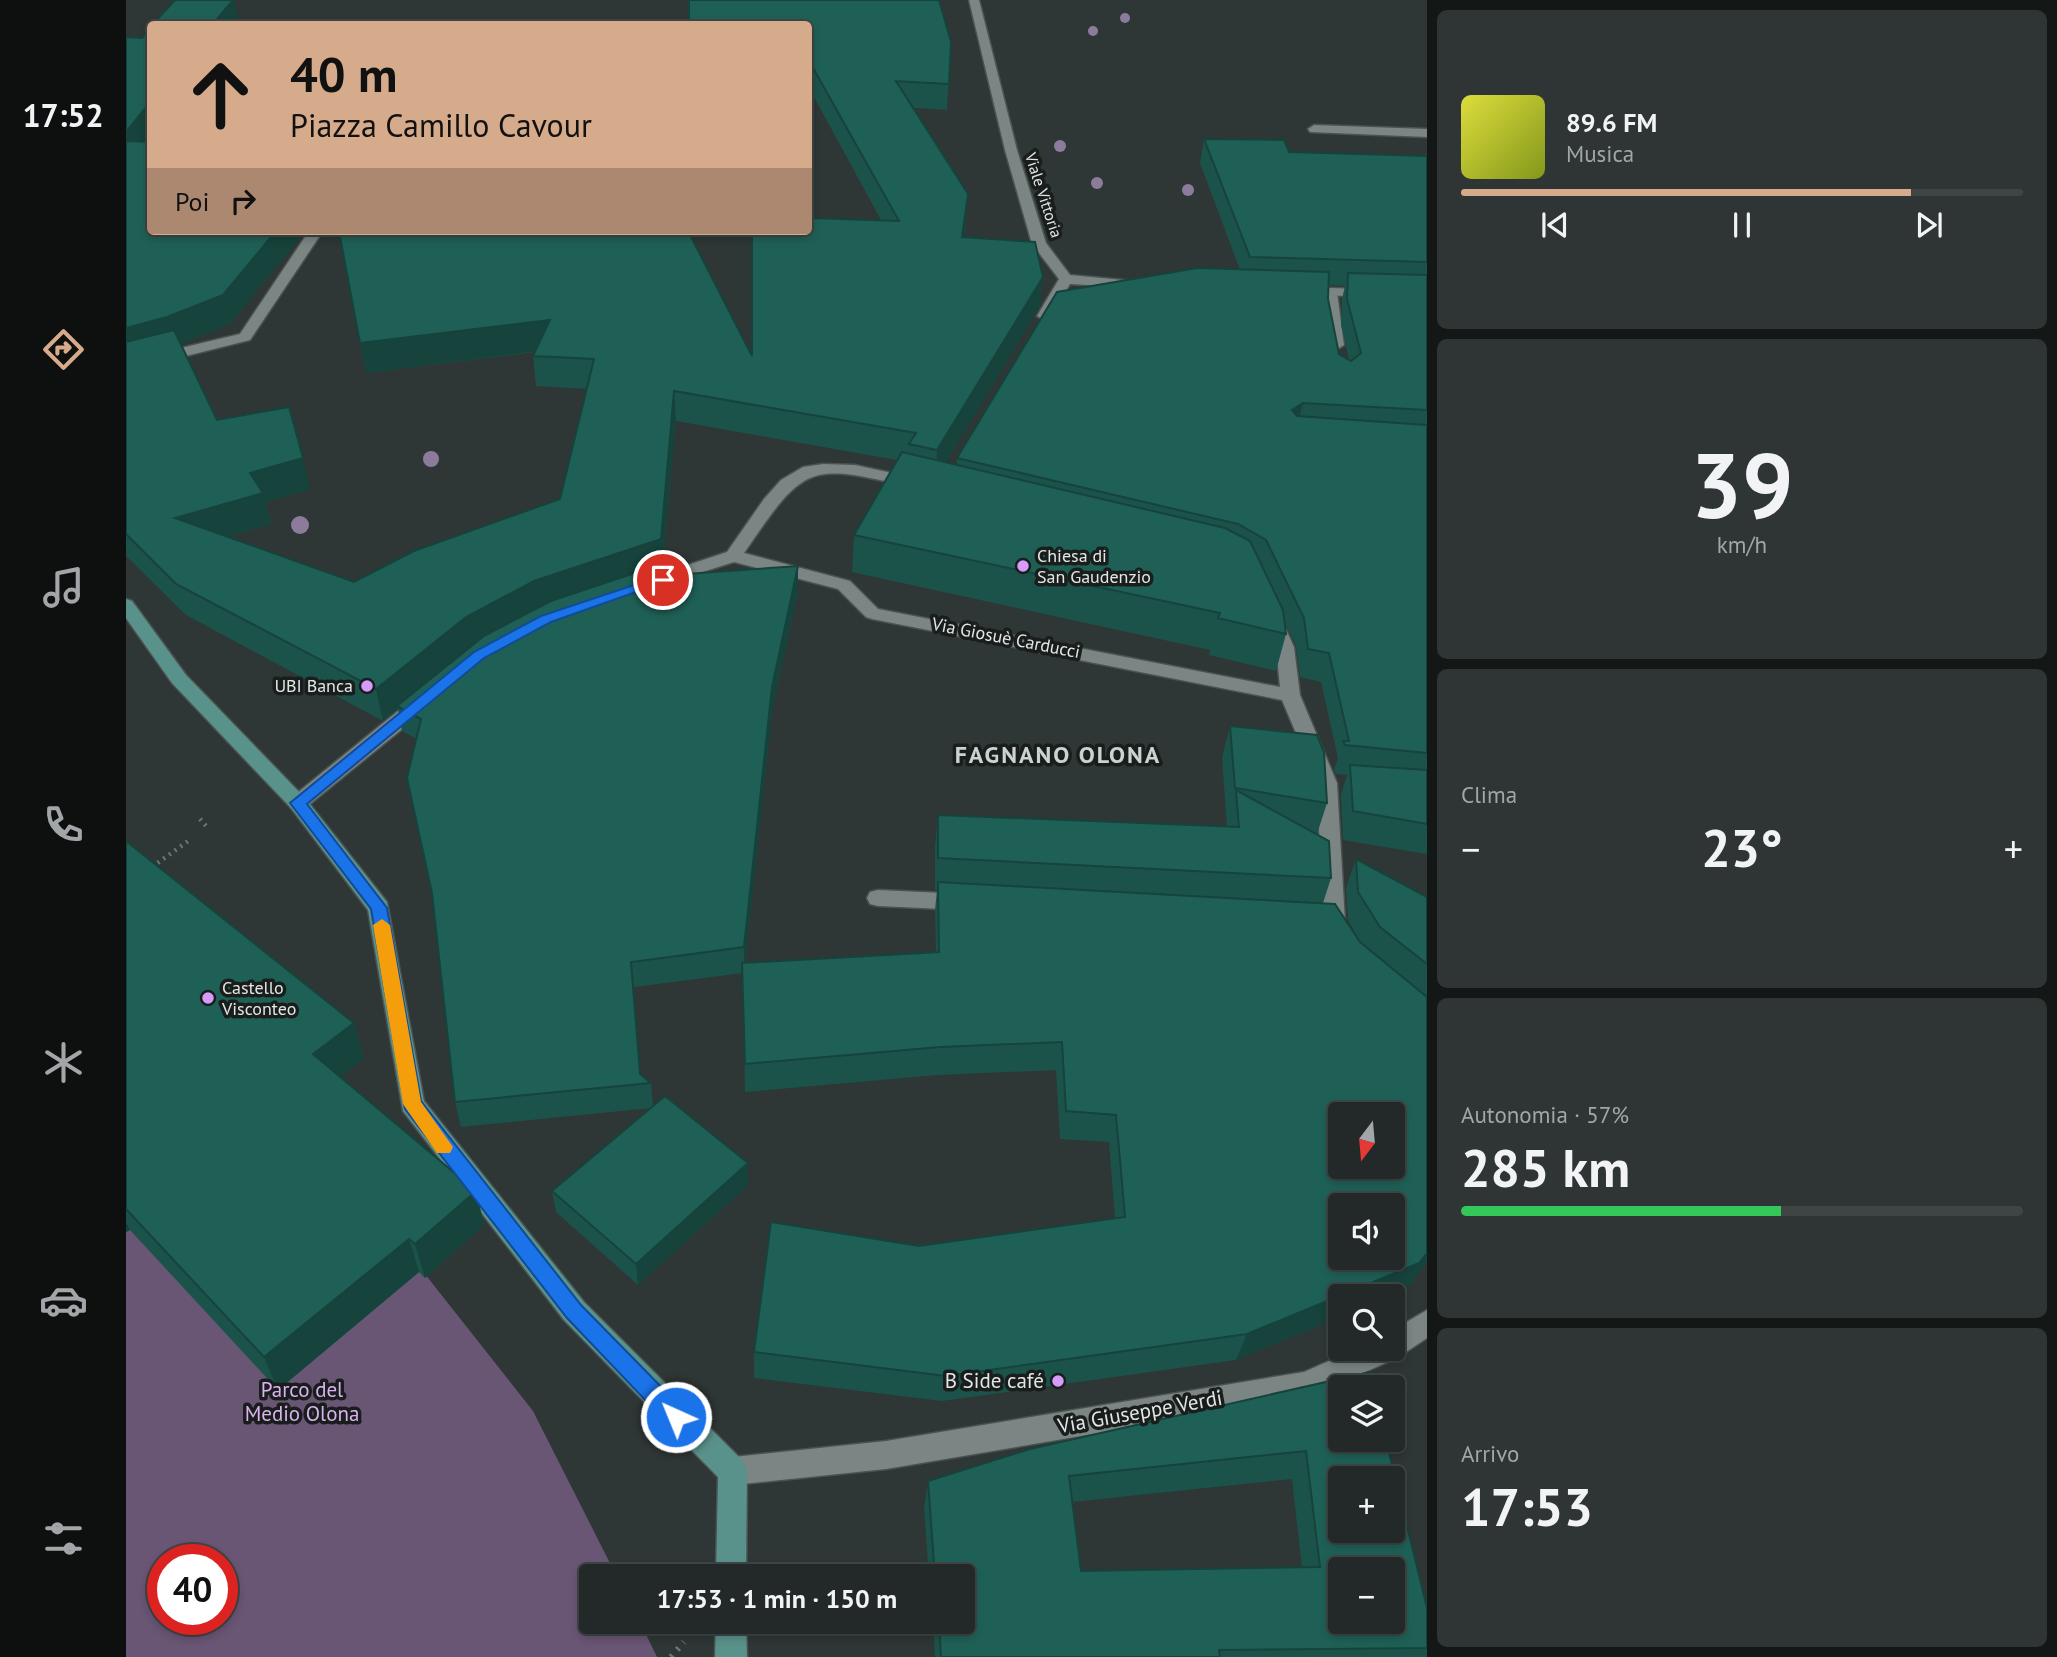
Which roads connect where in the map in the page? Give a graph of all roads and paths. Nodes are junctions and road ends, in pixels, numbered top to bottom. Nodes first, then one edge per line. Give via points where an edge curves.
1 (974, 0) edge
2 (1314, 129) dead end
3 (1427, 133) edge
4 (313, 235) edge
5 (1066, 279) junction
6 (1153, 286) edge
7 (1289, 291) edge
8 (1330, 292) junction
9 (1427, 295) edge
10 (1039, 325) edge
11 (126, 366) edge
12 (1340, 366) edge
13 (928, 486) edge
14 (733, 556) junction
15 (633, 590) edge
16 (1263, 598) edge
17 (126, 605) edge
18 (440, 687) edge
19 (1290, 695) junction
20 (1327, 783) junction
21 (1352, 785) edge
22 (298, 803) junction
23 (200, 819) dead end
24 (207, 827) dead end
25 (191, 839) dead end
26 (150, 869) edge
27 (878, 898) dead end
28 (988, 904) edge
29 (1306, 920) edge
30 (1334, 922) junction
31 (1352, 953) edge
32 (1427, 1322) edge
33 (1405, 1338) edge
34 (1360, 1361) edge
35 (733, 1471) junction
36 (731, 1564) edge
37 (731, 1634) edge
38 (731, 1657) edge

1 - 5 street, Viale Vittoria via 1039,244
2 - 3 street
4 - 11 street via 245,337
5 - 6 street
5 - 10 street
7 - 8 street
8 - 9 street
8 - 12 street
13 - 14 street via 860,471 825,469 799,475 781,490
14 - 15 street
14 - 19 street, Via Giosuè Carducci via 844,585 872,613
16 - 19 street via 1285,647
17 - 22 street via 199,701
18 - 22 street
19 - 20 street
20 - 21 street
20 - 30 street
22 - 35 street via 379,908 412,1104 574,1311
23 - 24 path
25 - 26 path
27 - 28 street
29 - 30 street
30 - 31 street
32 - 33 street
34 - 35 street, Via Giuseppe Verdi via 1306,1385 886,1455
35 - 36 street
37 - 38 street

